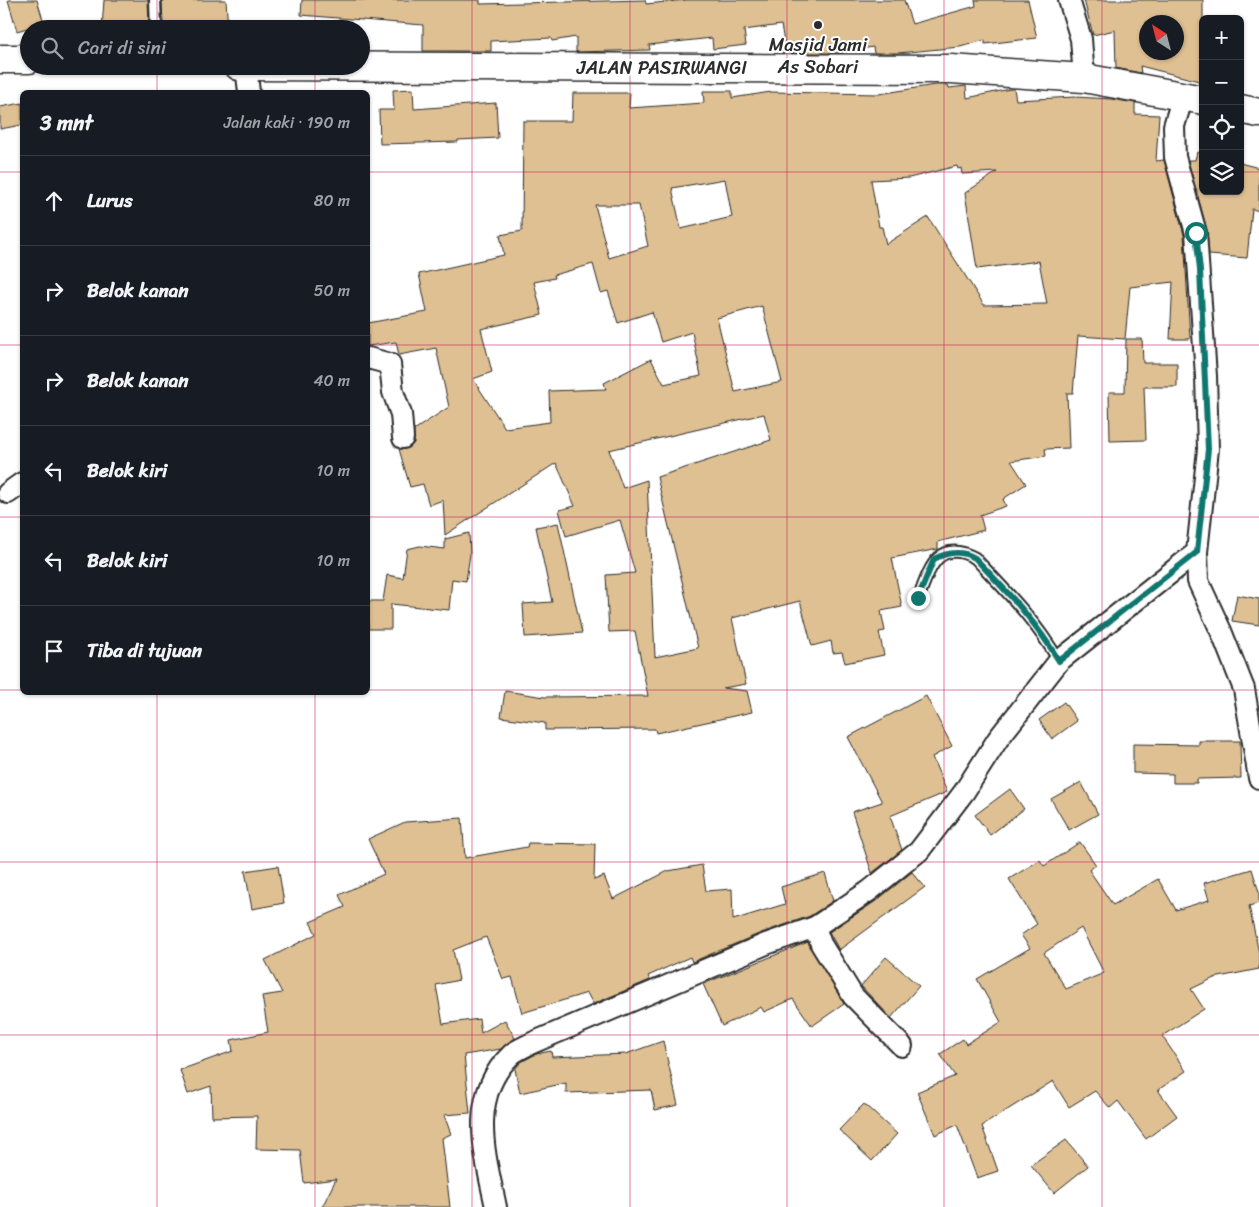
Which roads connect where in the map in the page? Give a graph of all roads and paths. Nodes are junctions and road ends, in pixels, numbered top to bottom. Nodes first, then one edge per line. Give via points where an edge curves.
1 (156, 0) edge
2 (1069, 0) edge
3 (156, 20) edge
4 (0, 59) edge
5 (20, 60) edge
6 (370, 67) edge
7 (247, 75) edge
8 (1084, 78) junction
9 (249, 90) edge
10 (1193, 98) edge
11 (1244, 110) edge
12 (1259, 113) edge
13 (370, 359) edge
14 (404, 438) dead end
15 (1197, 552) junction
16 (918, 598) dead end
17 (1059, 661) junction
18 (1259, 778) edge
19 (815, 928) junction
20 (902, 1046) dead end
21 (496, 1207) edge

1 - 3 lane
2 - 8 street via 1081,40
4 - 5 street
6 - 8 street, JALAN PASIRWANGI via 951,69
7 - 9 street
8 - 10 street, JALAN PASIRWANGI
10 - 15 street via 1174,126 1175,157 1196,233 1206,376 1208,449
11 - 12 street
13 - 14 street via 390,364
15 - 17 street
15 - 18 street via 1198,581 1244,689
16 - 17 lane via 934,559 944,554 966,553 975,558 1022,608 1042,632
17 - 19 street via 998,739 964,792 919,851
19 - 20 street via 821,944 853,996
19 - 21 street via 749,951 513,1054 490,1083 482,1122 483,1150

